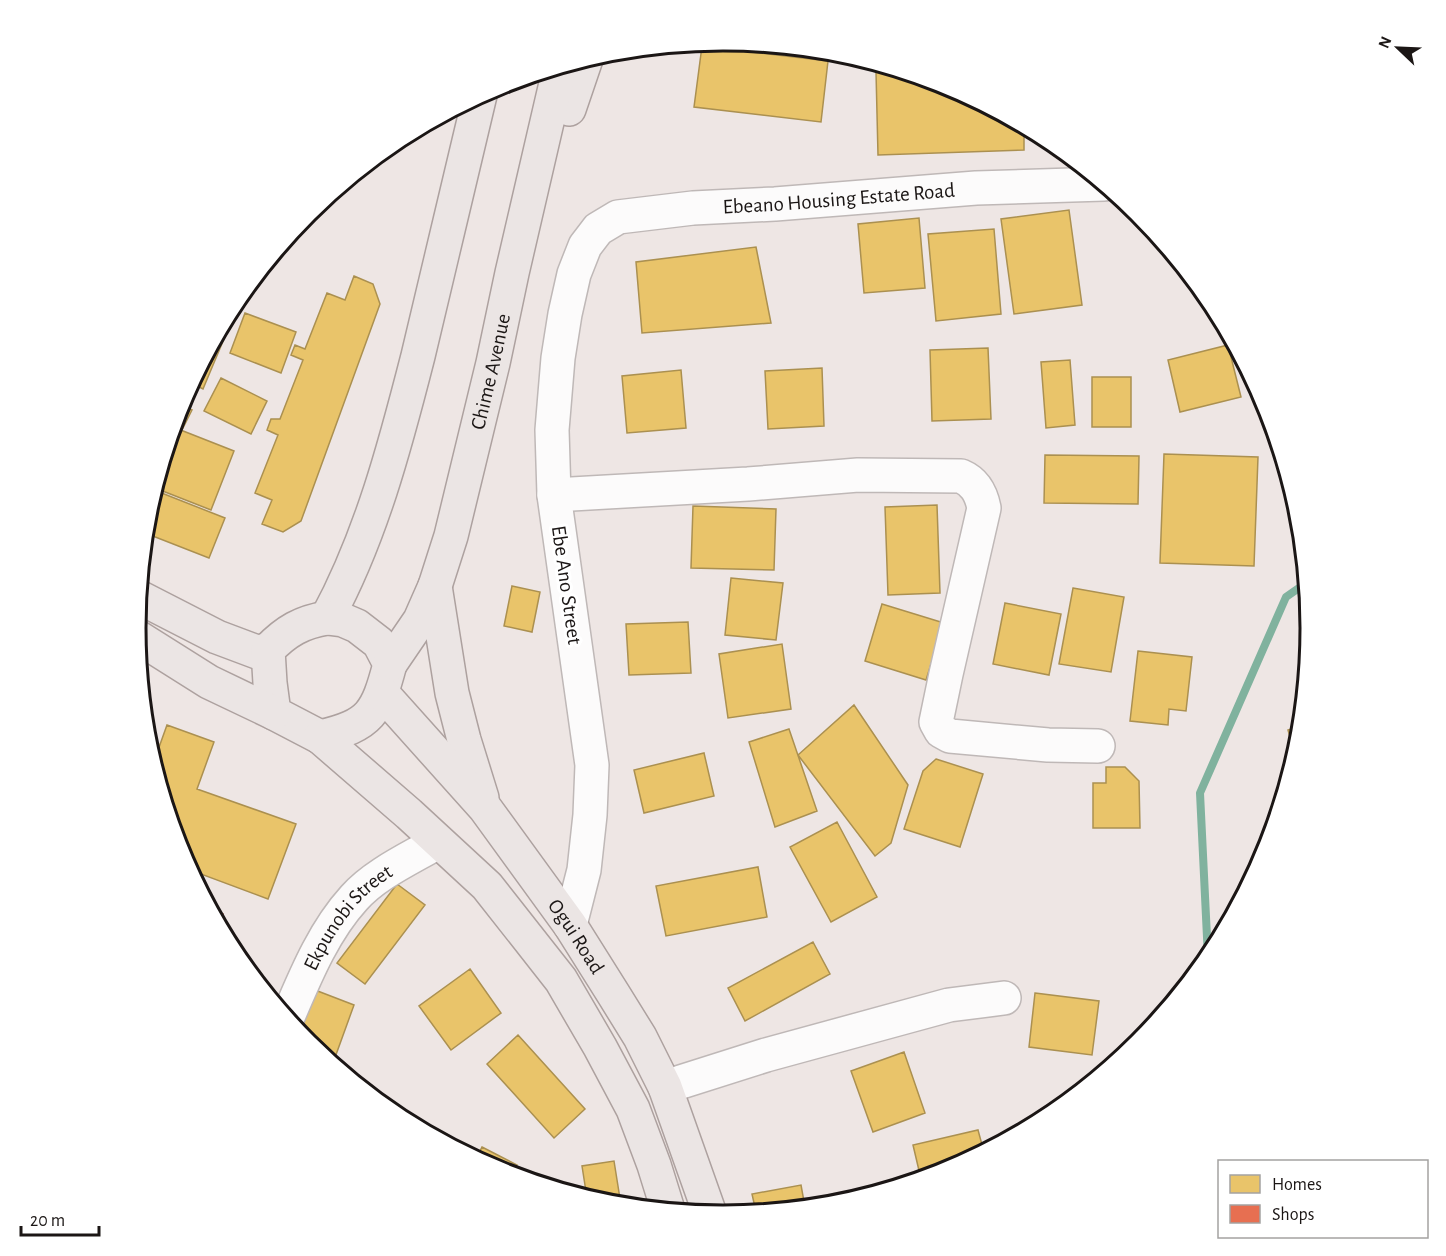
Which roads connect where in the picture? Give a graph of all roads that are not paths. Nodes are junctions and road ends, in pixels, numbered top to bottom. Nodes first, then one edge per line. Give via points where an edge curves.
1 (583, 69) edge
2 (558, 76) edge
3 (477, 107) edge
4 (1091, 184) edge
5 (533, 187) junction
6 (585, 246) joint
7 (555, 495) junction
8 (435, 586) junction
9 (147, 601) edge
10 (327, 618) junction
11 (146, 643) edge
12 (268, 650) junction
13 (386, 679) junction
14 (274, 713) junction
15 (320, 737) junction
16 (1098, 746) dead end
17 (485, 808) junction
18 (438, 842) junction
19 (570, 925) junction
20 (1004, 998) dead end
21 (291, 1010) edge
22 (665, 1087) junction
23 (665, 1202) edge
24 (707, 1205) edge

1 - 5 main road via 565,121
2 - 5 main road, Chime Avenue
3 - 10 main road via 397,437 361,546
4 - 6 street, Ebeano Housing Estate Road via 976,188 618,217 598,229
5 - 8 main road, Chime Avenue via 451,536
6 - 7 street, Ebe Ano Street via 574,274 558,358 552,430
7 - 16 street via 858,475 968,479 982,496 984,508 936,722 950,736
7 - 19 street, Ebe Ano Street via 592,765 584,870
8 - 13 main road, Chime Avenue
8 - 17 main road via 452,693
9 - 12 main road via 217,637 257,652
10 - 12 main road via 294,629
10 - 13 main road via 357,626 378,643
11 - 14 main road via 209,682
12 - 14 main road
13 - 15 main road via 372,712 356,726
13 - 17 main road, Ogui Road
14 - 15 main road
15 - 18 main road, Ogui Road
17 - 19 main road, Ogui Road
18 - 21 street, Ekpunobi Street via 379,876 354,897 308,970
18 - 23 main road, Ogui Road via 487,886 561,980 633,1109
19 - 22 main road, Ogui Road via 640,1037
20 - 22 street via 949,1005
22 - 24 main road, Ogui Road

